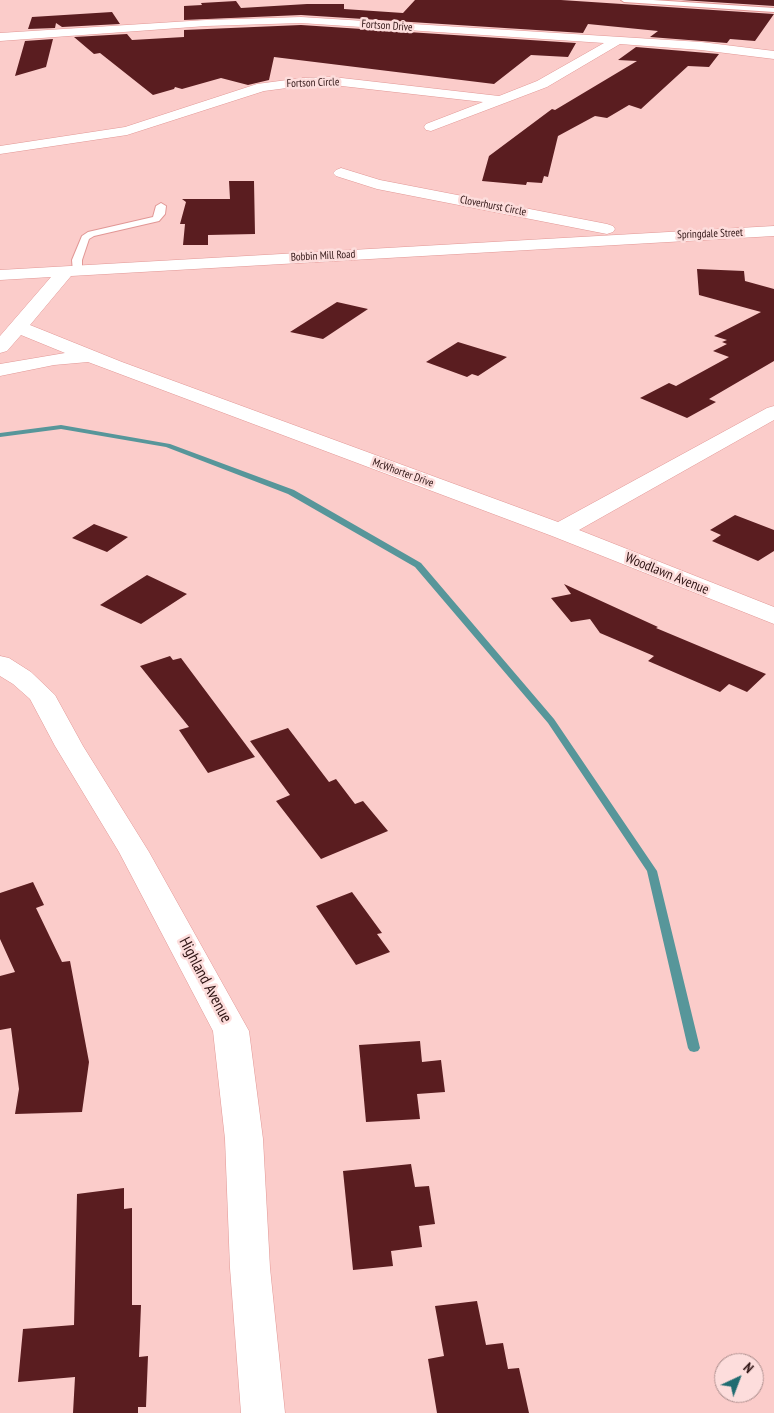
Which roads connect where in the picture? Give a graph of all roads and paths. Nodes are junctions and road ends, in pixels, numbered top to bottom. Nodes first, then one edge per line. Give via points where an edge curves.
1 (624, 0) edge
2 (701, 0) edge
3 (774, 9) edge
4 (0, 37) edge
5 (619, 40) junction
6 (774, 55) edge
7 (498, 100) junction
8 (431, 127) dead end
9 (0, 150) edge
10 (341, 173) dead end
11 (161, 206) dead end
12 (774, 231) edge
13 (646, 237) junction
14 (72, 270) junction
15 (0, 274) edge
16 (18, 327) junction
17 (0, 347) edge
18 (91, 357) junction
19 (0, 370) edge
20 (774, 412) edge
21 (560, 531) junction
22 (774, 616) edge
23 (0, 664) edge
24 (263, 1413) edge

1 - 3 lane
2 - 3 lane
4 - 5 street, Fortson Drive via 283,20
5 - 6 street, Fortson Drive via 738,49
5 - 7 street, Fortson Circle via 542,84
7 - 8 street
7 - 9 street, Fortson Circle via 333,81 302,82 262,87 127,131
10 - 13 street, Cloverhurst Circle via 377,184
11 - 14 lane via 156,219 85,238
12 - 13 street, Springdale Street
13 - 14 street, Bobbin Mill Road
14 - 15 street, Bobbin Mill Road
14 - 16 street
16 - 17 street
16 - 18 street, McWhorter Drive
18 - 19 street via 54,359
18 - 21 street, McWhorter Drive
20 - 21 street
21 - 22 street, Woodlawn Avenue
23 - 24 street, Highland Avenue via 41,695 68,746 134,852 231,1031 244,1139 250,1268

